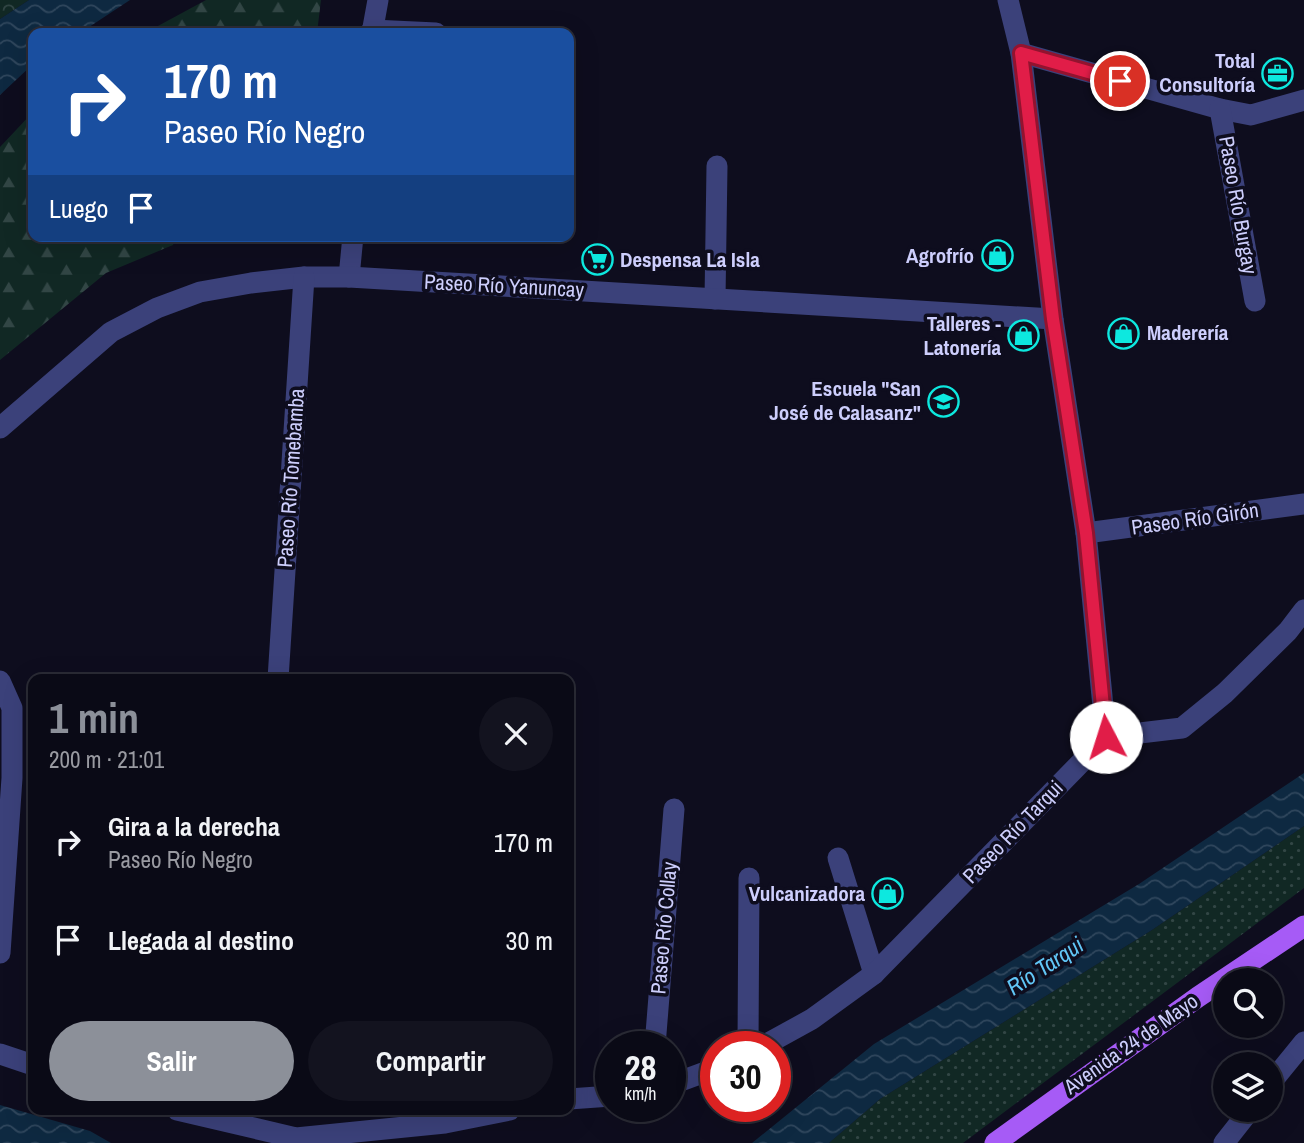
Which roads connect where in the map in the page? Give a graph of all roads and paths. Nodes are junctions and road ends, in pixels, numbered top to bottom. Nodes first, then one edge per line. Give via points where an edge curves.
1 (378, 0) edge
2 (1008, 0) edge
3 (373, 28) edge
4 (1021, 53) junction
5 (1304, 100) edge
6 (1220, 109) junction
7 (717, 166) dead end
8 (352, 242) edge
9 (304, 277) junction
10 (349, 277) junction
11 (715, 299) junction
12 (1255, 301) dead end
13 (1053, 319) junction
14 (0, 428) edge
15 (1304, 504) edge
16 (1086, 533) junction
17 (1304, 610) edge
18 (278, 674) edge
19 (0, 681) edge
20 (1106, 737) junction
21 (674, 809) dead end
22 (838, 858) dead end
23 (749, 877) dead end
24 (1304, 926) edge
25 (0, 953) edge
26 (874, 974) junction
27 (656, 1031) edge
28 (748, 1031) edge
29 (791, 1031) edge
30 (1304, 1042) edge
31 (0, 1054) edge
32 (28, 1063) edge
33 (1283, 1068) edge
34 (595, 1097) edge
35 (574, 1099) edge
36 (218, 1115) edge
37 (485, 1115) edge
38 (250, 1119) edge
39 (1241, 1122) edge
40 (995, 1143) edge
41 (1224, 1143) edge

1 - 3 street
2 - 4 street
4 - 6 street
4 - 13 street
5 - 6 street via 1251,115
6 - 12 street, Paseo Río Burgay
7 - 11 street
8 - 10 street
9 - 10 street, Paseo Río Yanuncay
9 - 14 street, Paseo Río Yanuncay via 200,292 157,308 111,332
9 - 18 street, Paseo Río Tomebamba
10 - 11 street, Paseo Río Yanuncay
11 - 13 street, Paseo Río Yanuncay
13 - 16 street
15 - 16 street, Paseo Río Girón
16 - 20 street
17 - 20 street via 1224,693 1182,728
19 - 25 street via 12,719
20 - 26 street, Paseo Río Tarqui
21 - 27 street, Paseo Río Collay
22 - 26 street
23 - 28 street
24 - 40 main road, Avenida 24 de Mayo
26 - 29 street, Paseo Río Tarqui
30 - 33 street
31 - 32 street
34 - 35 street
36 - 38 street
37 - 38 street via 296,1138
39 - 41 street

